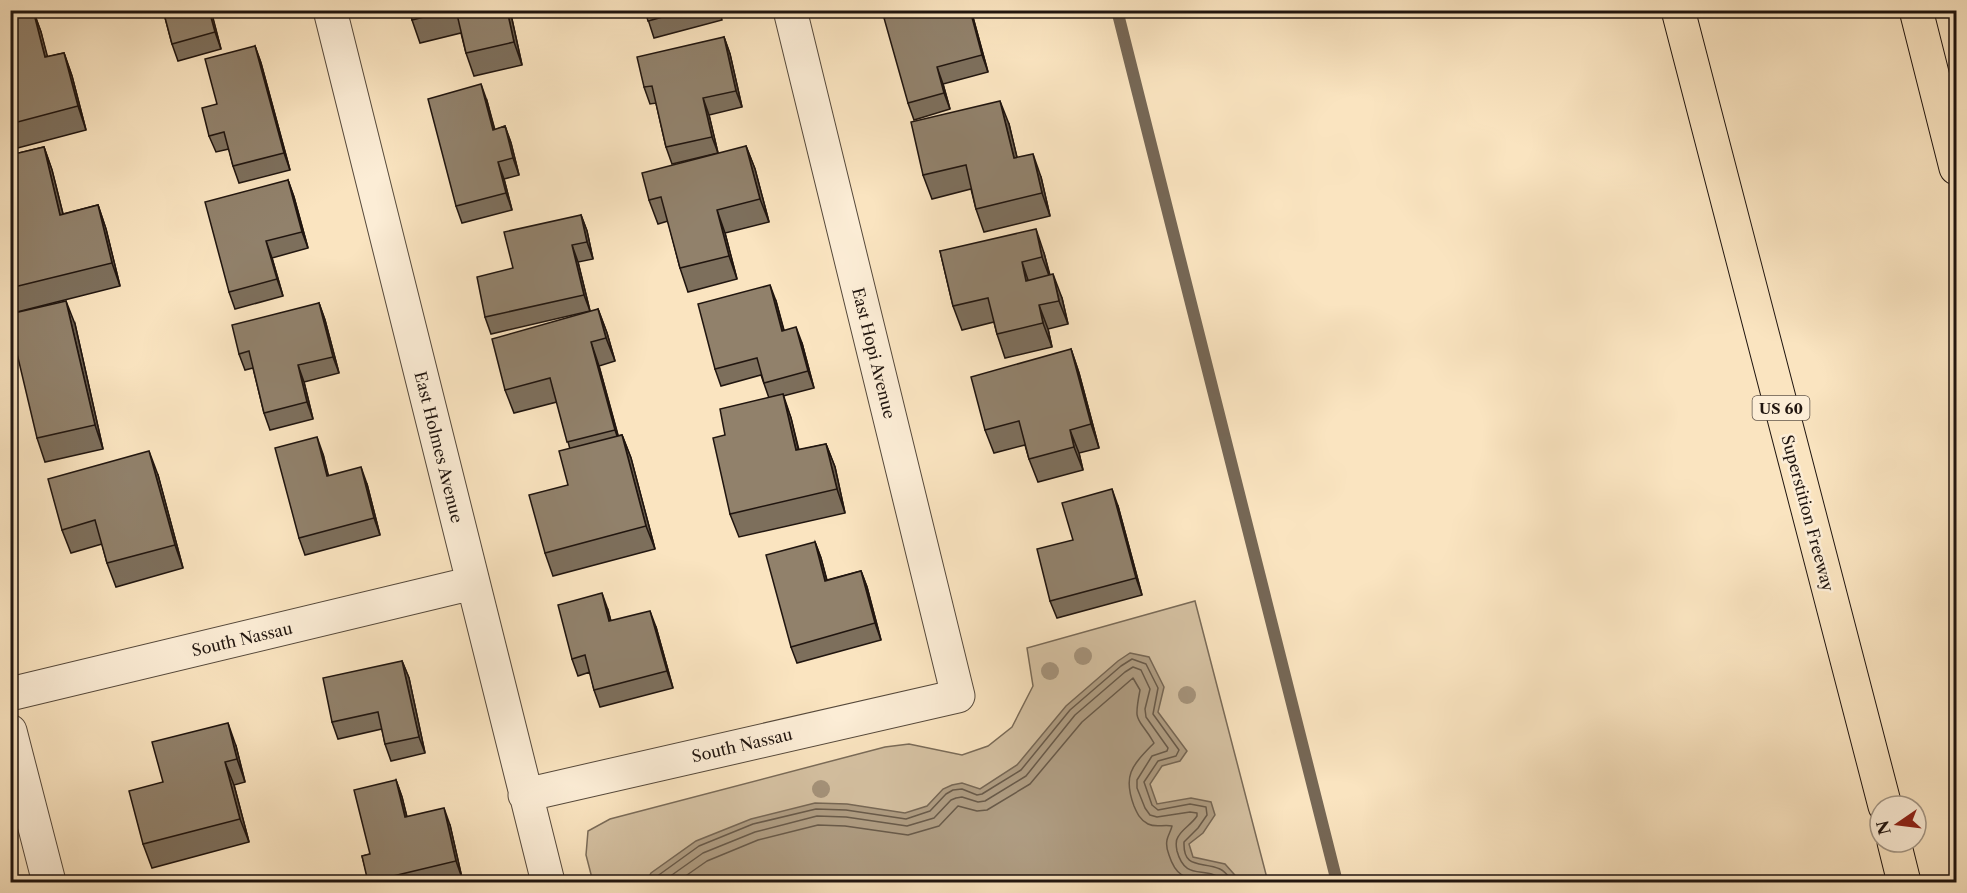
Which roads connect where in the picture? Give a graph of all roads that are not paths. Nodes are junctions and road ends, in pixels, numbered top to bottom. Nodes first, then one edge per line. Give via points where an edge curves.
1 (330, 10) edge
2 (790, 10) edge
3 (1678, 10) edge
4 (1916, 10) edge
5 (1956, 168) edge
6 (473, 584) junction
7 (10, 694) edge
8 (958, 696) joint
9 (10, 731) edge
10 (1881, 794) edge
11 (525, 795) junction
12 (1897, 854) edge
13 (49, 882) edge
14 (548, 882) edge
15 (1904, 882) edge

1 - 6 street, East Holmes Avenue
2 - 8 street, East Hopi Avenue
3 - 10 highway, Superstition Freeway / US 60
4 - 5 highway
6 - 7 street, South Nassau
6 - 11 street, East Holmes Avenue
8 - 11 street, South Nassau
9 - 13 street
11 - 14 street, East Holmes Avenue
12 - 15 highway

